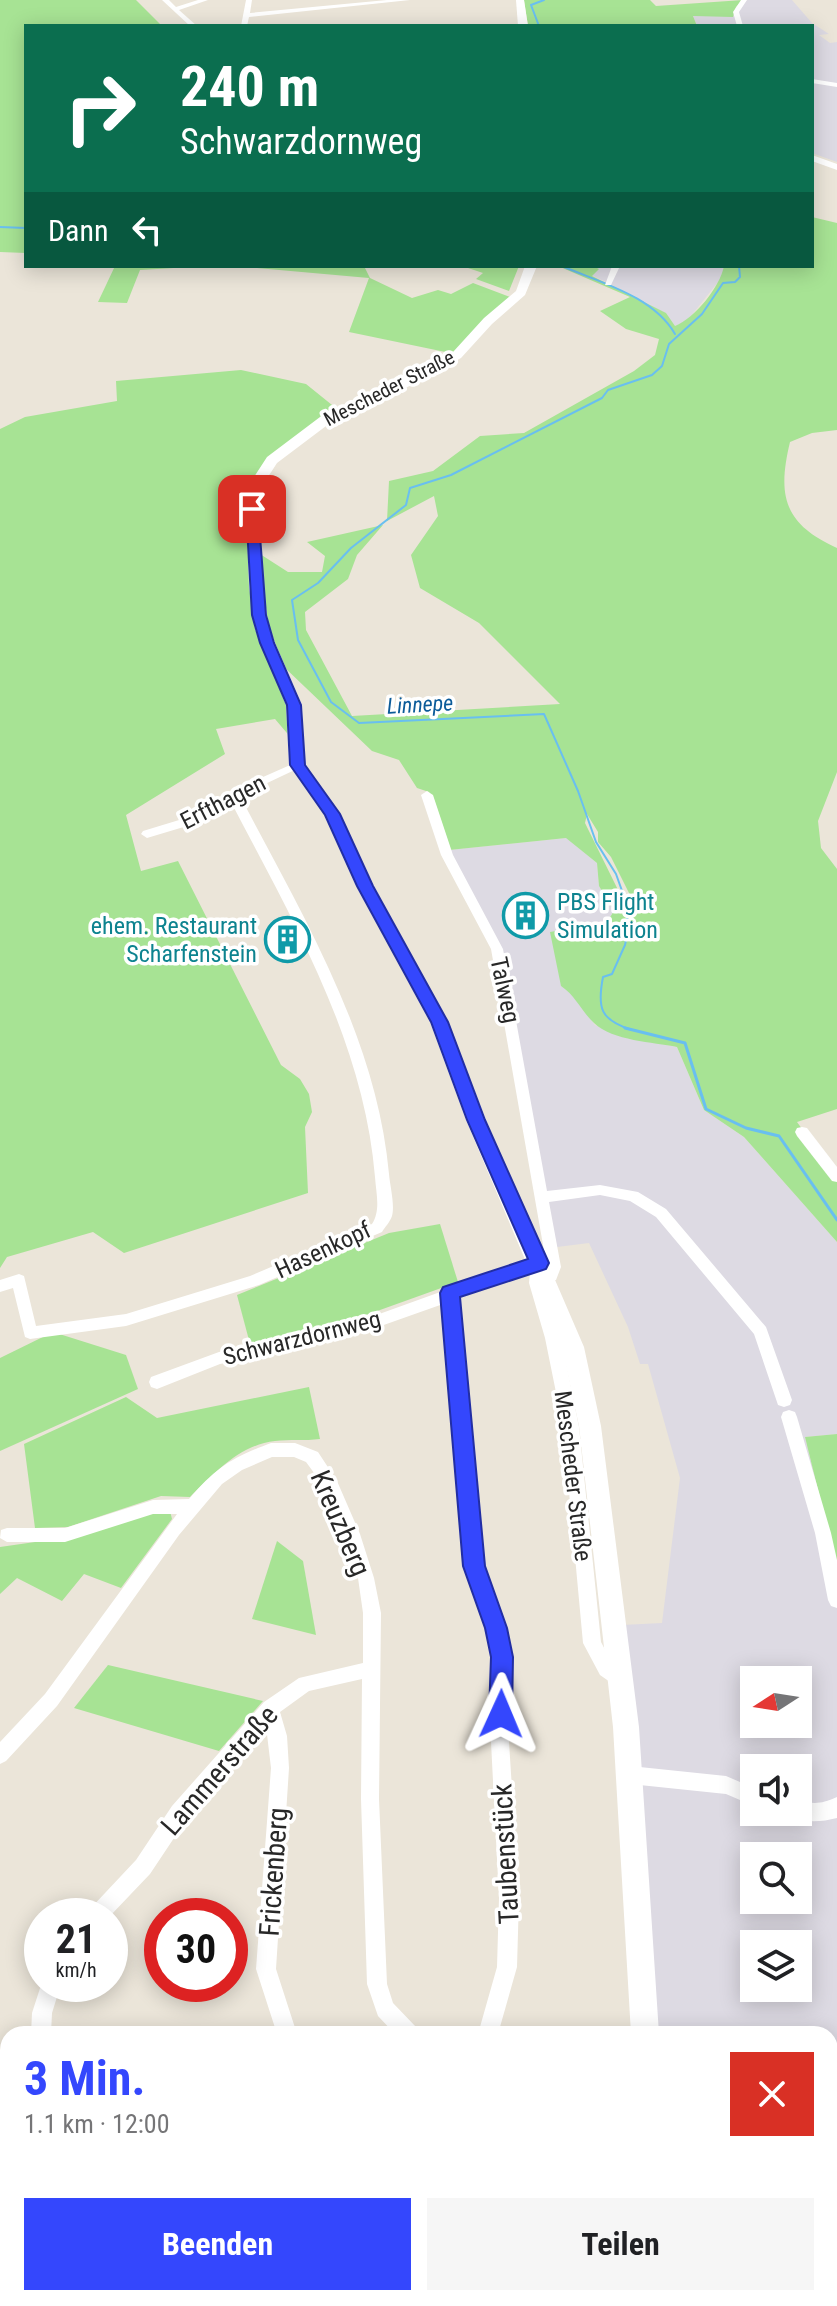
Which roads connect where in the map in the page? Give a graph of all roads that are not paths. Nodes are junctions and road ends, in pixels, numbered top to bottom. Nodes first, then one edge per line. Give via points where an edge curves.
1 (165, 0) edge
2 (205, 0) edge
3 (249, 0) edge
4 (295, 0) edge
5 (334, 0) edge
6 (407, 0) edge
7 (520, 0) edge
8 (744, 0) edge
9 (388, 1) edge
10 (338, 7) junction
11 (175, 9) junction
12 (296, 11) junction
13 (245, 20) edge
14 (192, 24) edge
15 (523, 24) edge
16 (739, 24) edge
17 (814, 81) edge
18 (837, 85) edge
19 (814, 159) edge
20 (837, 167) edge
21 (530, 268) edge
22 (615, 268) edge
23 (608, 283) dead end
24 (297, 765) junction
25 (233, 795) junction
26 (427, 795) dead end
27 (147, 834) dead end
28 (802, 1132) dead end
29 (837, 1177) edge
30 (543, 1197) junction
31 (543, 1271) junction
32 (0, 1286) edge
33 (450, 1293) junction
34 (157, 1382) dead end
35 (191, 1506) junction
36 (7, 1535) dead end
37 (837, 1600) edge
38 (371, 1669) junction
39 (270, 1708) junction
40 (0, 1755) edge
41 (630, 1775) junction
42 (740, 1791) edge
43 (836, 1811) edge
44 (812, 1812) edge
45 (114, 1898) edge
46 (45, 2002) edge
47 (41, 2026) edge
48 (284, 2026) edge
49 (401, 2026) edge
50 (490, 2026) edge
51 (645, 2026) edge

1 - 11 street
2 - 11 street
3 - 13 street
4 - 12 street
5 - 10 street
6 - 9 street
7 - 15 main road
8 - 16 street via 737,7
9 - 10 street
10 - 12 street
11 - 14 street
12 - 13 street
17 - 18 street
19 - 20 street
21 - 24 main road, Mescheder Straße via 521,293 457,355 318,424 279,453 259,480 252,509 257,601 267,643 294,705
22 - 23 street
24 - 25 street, Erfthagen
24 - 31 main road, Mescheder Straße via 332,814 439,1022
25 - 27 street, Erfthagen via 193,820
25 - 32 street, Hasenkopf via 320,961 351,1034 365,1076 385,1215 377,1228 254,1281 126,1320 30,1333 19,1280
26 - 30 street, Talweg via 447,855 497,949
28 - 29 street
30 - 31 street, Talweg via 554,1267 551,1276
30 - 37 street via 600,1190 633,1196 661,1213 761,1331 823,1533
31 - 33 street, Schwarzdornweg
31 - 41 main road, Mescheder Straße via 583,1387
33 - 34 street, Schwarzdornweg via 347,1332 219,1358
33 - 50 street, Taubenstück via 474,1566 502,1657 500,1742 510,1934
35 - 36 street via 153,1507 65,1535
35 - 38 street, Kreuzberg via 216,1479 249,1458 286,1449 312,1457 329,1481 366,1578 372,1613
35 - 40 street, Kreuzberg via 51,1700
38 - 39 street, Lammerstraße via 305,1684
38 - 49 street, Kreuzberg via 377,1984 385,2009
39 - 45 street, Lammerstraße
39 - 48 street, Frickenberg via 280,1768 266,1969
41 - 42 street
41 - 51 main road, Mescheder Straße
43 - 44 street
46 - 47 street

